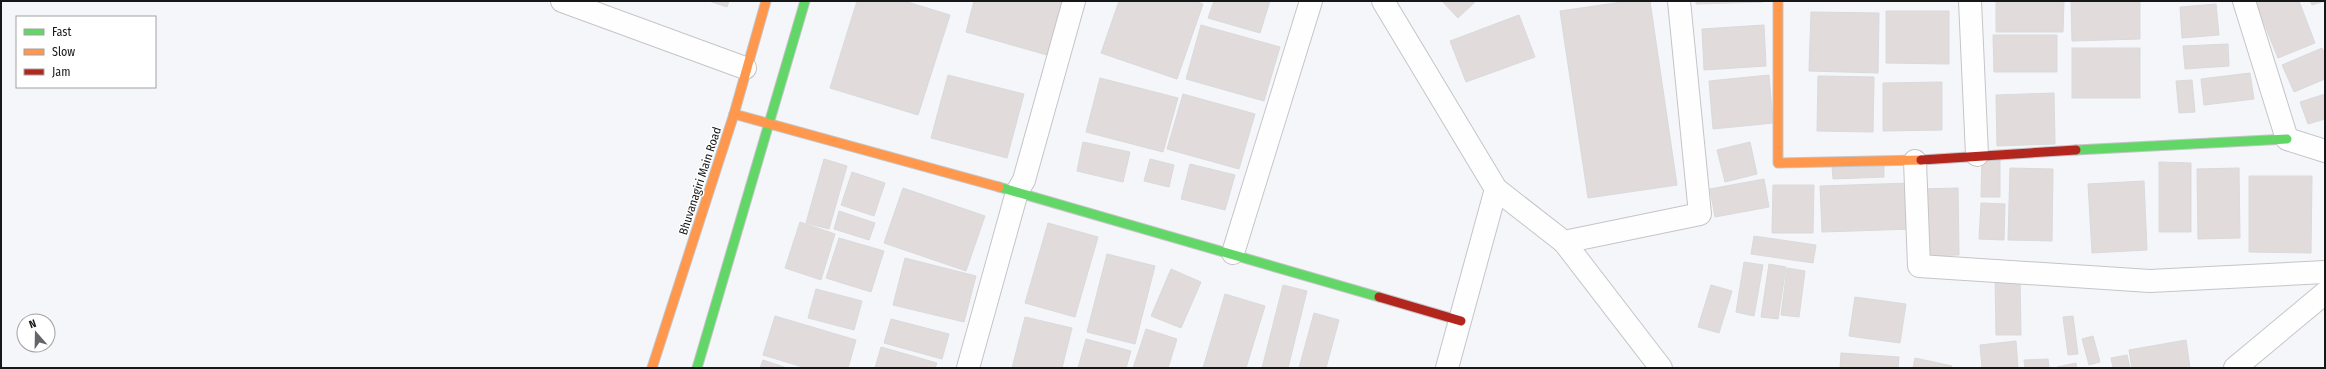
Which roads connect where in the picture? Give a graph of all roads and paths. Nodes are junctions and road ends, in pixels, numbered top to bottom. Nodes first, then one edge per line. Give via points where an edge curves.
1 (562, 1) edge
2 (766, 1) edge
3 (805, 1) edge
4 (1074, 1) edge
5 (1311, 1) edge
6 (1383, 1) edge
7 (1679, 1) edge
8 (1778, 1) edge
9 (1970, 1) edge
10 (2244, 1) edge
11 (745, 68) junction
12 (734, 114) junction
13 (768, 123) junction
14 (2287, 139) junction
15 (2325, 150) edge
16 (1977, 155) junction
17 (1915, 161) junction
18 (1496, 189) junction
19 (1017, 192) junction
20 (1564, 242) junction
21 (1233, 253) junction
22 (2325, 272) edge
23 (2325, 293) edge
24 (1461, 321) junction
25 (652, 368) edge
26 (697, 368) edge
27 (968, 368) edge
28 (1447, 368) edge
29 (1661, 368) edge
30 (2235, 368) edge

1 - 11 street
2 - 11 street, Bhuvanagiri Main Road
3 - 13 street
4 - 19 street via 1024,180
5 - 21 street
6 - 18 street
7 - 20 street via 1700,214
8 - 17 street via 1778,163
9 - 16 street
10 - 14 street
11 - 12 street, Bhuvanagiri Main Road
12 - 13 street
12 - 25 street, Bhuvanagiri Main Road
13 - 19 street
13 - 26 street
14 - 15 street
14 - 16 street
16 - 17 street
17 - 22 street via 1919,266 2150,281
18 - 20 street
18 - 24 street
19 - 21 street
19 - 27 street
20 - 29 street
21 - 24 street
23 - 30 street
24 - 28 street

